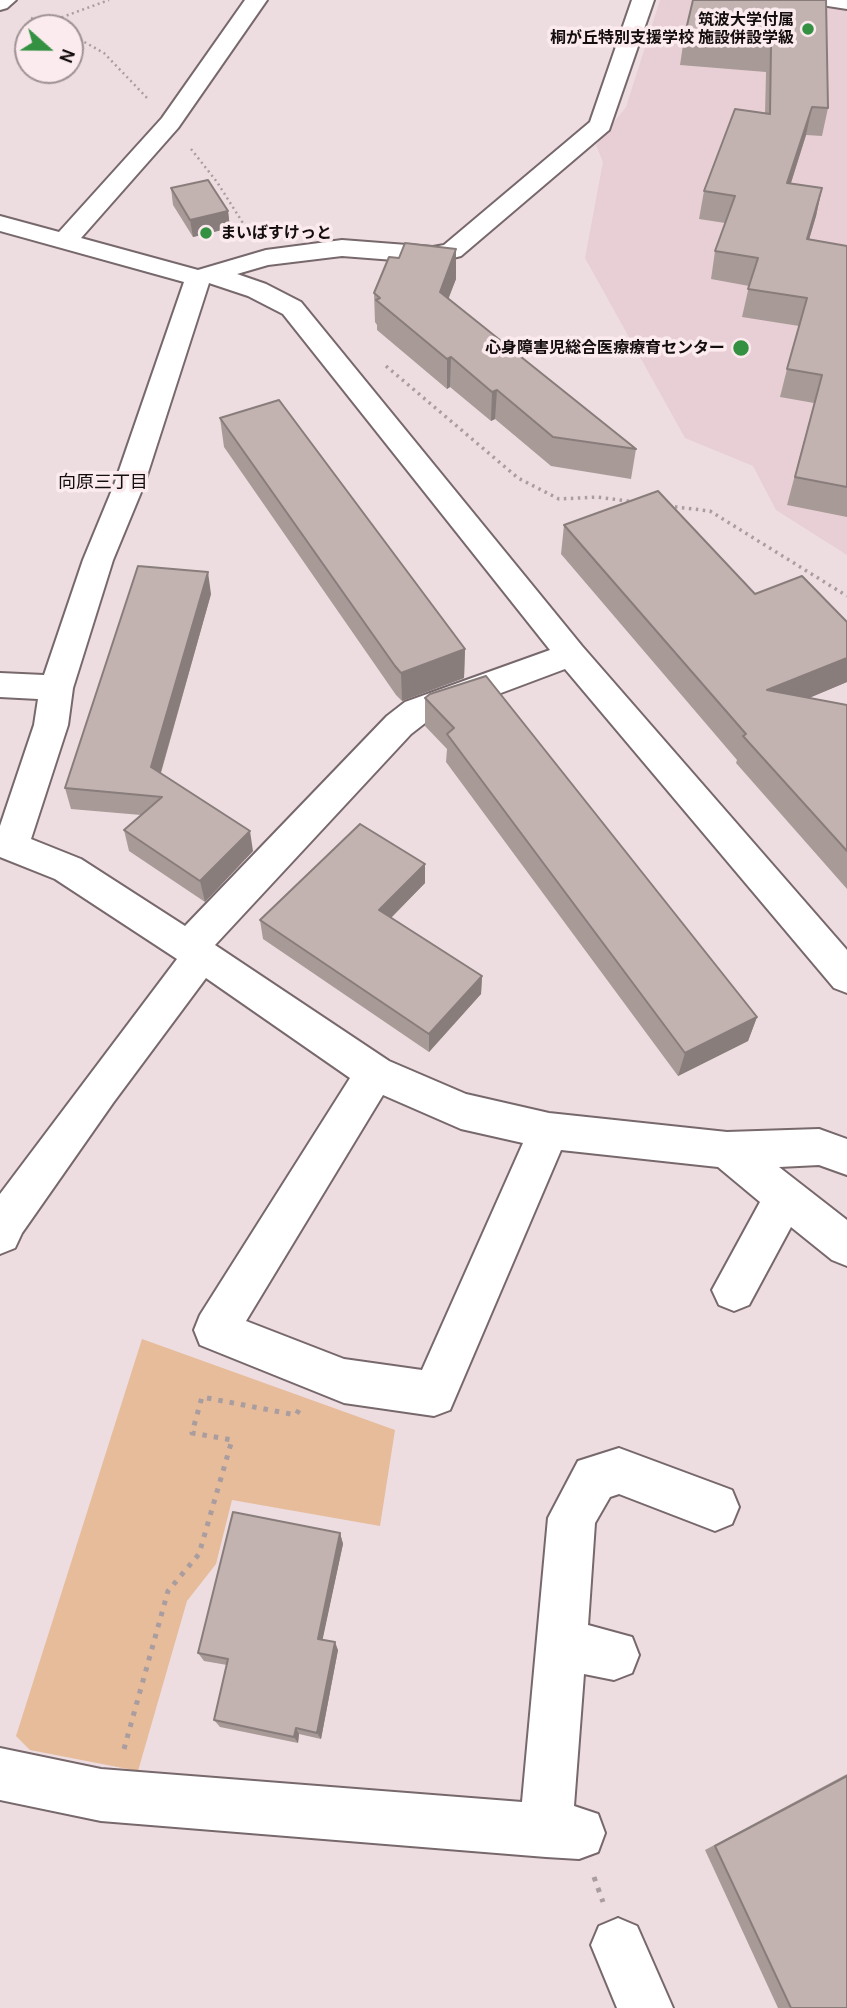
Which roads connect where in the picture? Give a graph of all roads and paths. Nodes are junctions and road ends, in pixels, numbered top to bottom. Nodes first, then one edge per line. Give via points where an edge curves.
1 (5, 0) edge
2 (108, 0) edge
3 (256, 0) edge
4 (643, 0) edge
5 (822, 0) edge
6 (847, 3) edge
7 (0, 4) edge
8 (70, 14) edge
9 (0, 223) edge
10 (64, 241) junction
11 (205, 276) junction
12 (376, 357) dead end
13 (647, 503) edge
14 (660, 505) edge
15 (847, 596) edge
16 (571, 654) junction
17 (0, 685) edge
18 (56, 688) junction
19 (6, 848) edge
20 (195, 952) junction
21 (847, 977) edge
22 (375, 1073) junction
23 (549, 1131) junction
24 (727, 1150) junction
25 (847, 1157) edge
26 (785, 1197) junction
27 (0, 1234) edge
28 (847, 1245) edge
29 (734, 1290) dead end
30 (279, 1412) dead end
31 (715, 1507) dead end
32 (562, 1644) junction
33 (614, 1655) dead end
34 (122, 1754) dead end
35 (0, 1774) edge
36 (563, 1832) junction
37 (618, 1945) joint
38 (645, 2008) edge

1 - 7 street
2 - 8 path
3 - 10 street via 170,124
4 - 11 street via 601,125 452,251 433,255 342,248 266,258
5 - 6 street
9 - 10 street
10 - 11 street
11 - 16 street via 247,286 292,308
11 - 18 street via 130,485 98,560
12 - 13 path via 518,478 559,499 597,497
14 - 15 path via 710,511
16 - 20 street via 416,711 398,725
16 - 21 street
17 - 18 street
18 - 19 street via 51,725
19 - 20 street via 68,869
20 - 22 street
20 - 27 street
22 - 23 street via 461,1111
22 - 23 street via 216,1330 344,1381 434,1394
23 - 24 street
24 - 25 street via 820,1147
24 - 26 street
26 - 28 street
26 - 29 street
30 - 34 path via 202,1396 192,1433 232,1440 200,1554 168,1591
31 - 32 street via 619,1471 595,1478 572,1518
32 - 33 street
32 - 36 street
35 - 36 street via 101,1795
36 - 37 path
37 - 38 street

